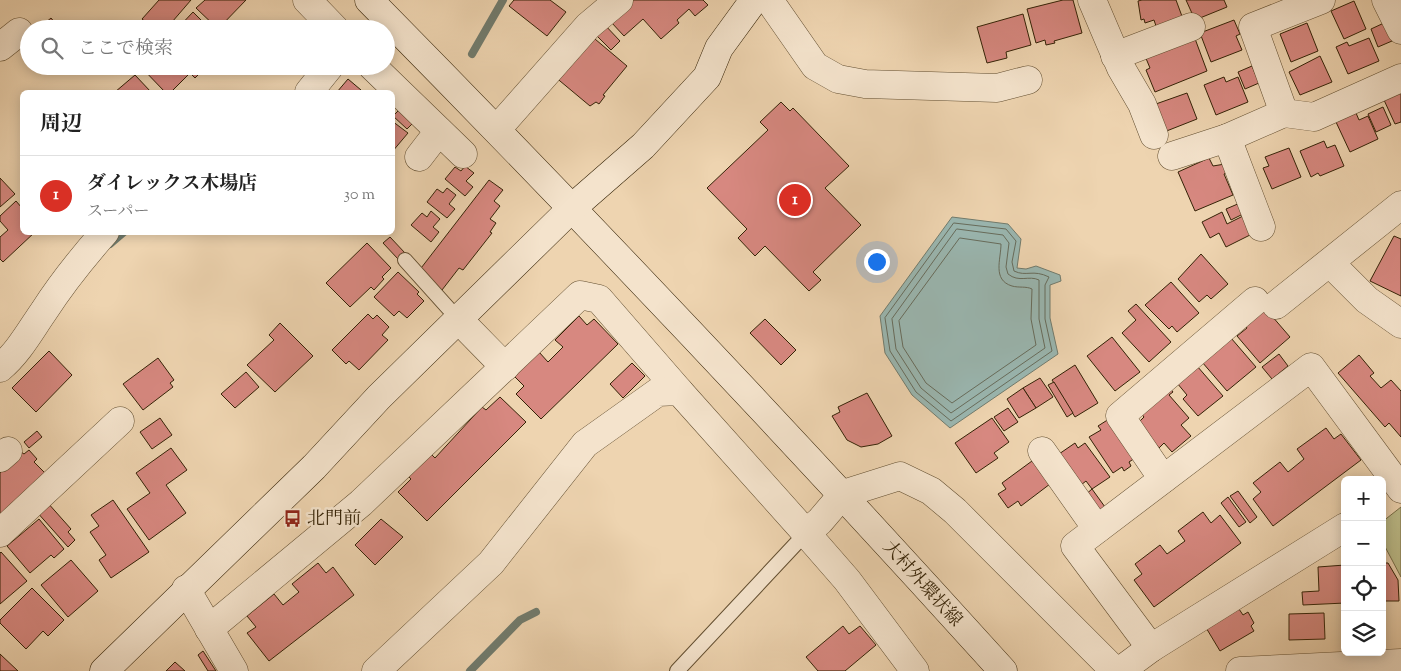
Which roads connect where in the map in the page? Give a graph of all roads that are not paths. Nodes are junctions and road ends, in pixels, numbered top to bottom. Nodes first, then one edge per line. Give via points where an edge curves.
1 (307, 0) edge
2 (369, 0) edge
3 (619, 0) edge
4 (754, 0) edge
5 (769, 0) edge
6 (1092, 0) edge
7 (1320, 0) edge
8 (1386, 0) edge
9 (326, 20) edge
10 (389, 20) edge
11 (395, 26) edge
12 (1191, 27) dead end
13 (1401, 30) edge
14 (1115, 56) junction
15 (323, 75) edge
16 (381, 75) edge
17 (1401, 78) edge
18 (1028, 80) dead end
19 (311, 90) edge
20 (1284, 113) junction
21 (497, 130) junction
22 (439, 131) junction
23 (1154, 135) dead end
24 (1227, 138) junction
25 (463, 154) dead end
26 (1172, 156) dead end
27 (419, 157) dead end
28 (572, 208) junction
29 (1396, 215) edge
30 (1261, 227) dead end
31 (102, 235) edge
32 (404, 260) dead end
33 (1330, 263) junction
34 (458, 319) junction
35 (1401, 324) edge
36 (505, 367) junction
37 (0, 368) edge
38 (679, 391) junction
39 (120, 421) dead end
40 (1042, 451) dead end
41 (1163, 479) junction
42 (1401, 491) edge
43 (843, 494) junction
44 (1386, 501) edge
45 (1097, 529) junction
46 (1341, 529) edge
47 (806, 532) junction
48 (0, 533) edge
49 (186, 590) junction
50 (209, 629) junction
51 (1151, 648) junction
52 (1401, 663) edge
53 (104, 671) edge
54 (234, 671) edge
55 (376, 671) edge
56 (677, 671) edge
57 (915, 671) edge
58 (1003, 671) edge
59 (1115, 671) edge
60 (1120, 671) edge
61 (1240, 671) edge

1 - 9 street
2 - 10 street, 大村外環状線
3 - 21 street via 588,26
4 - 28 street via 719,48 707,77 643,146
5 - 18 street via 815,66 838,79 865,84 997,88
6 - 14 street
7 - 20 street via 1253,28
8 - 13 street
11 - 21 street, 大村外環状線
12 - 14 street
14 - 23 street via 1142,104
15 - 19 street
16 - 22 street
17 - 20 street via 1314,117
20 - 24 street
21 - 28 street, 大村外環状線
22 - 25 street
22 - 27 street
24 - 26 street
24 - 30 street
28 - 34 street
28 - 43 street, 大村外環状線
29 - 33 street
31 - 37 street via 44,310 16,354
32 - 34 lane
33 - 35 street via 1367,300
33 - 41 street via 1265,303 1120,416
34 - 36 street
34 - 49 street via 379,396 314,467
36 - 38 street via 580,295 599,299
36 - 50 street via 361,503
38 - 47 street
38 - 55 street via 658,392 585,444 491,563
39 - 48 street
40 - 45 street
41 - 42 street via 1311,368
41 - 45 street
42 - 44 street
43 - 47 street via 820,522
43 - 58 street, 大村外環状線
43 - 59 street via 900,476 931,491
45 - 51 street via 1075,546
46 - 51 street
47 - 56 lane
47 - 57 street via 847,580
49 - 50 street
49 - 53 street
50 - 54 street
51 - 60 street
52 - 61 street

